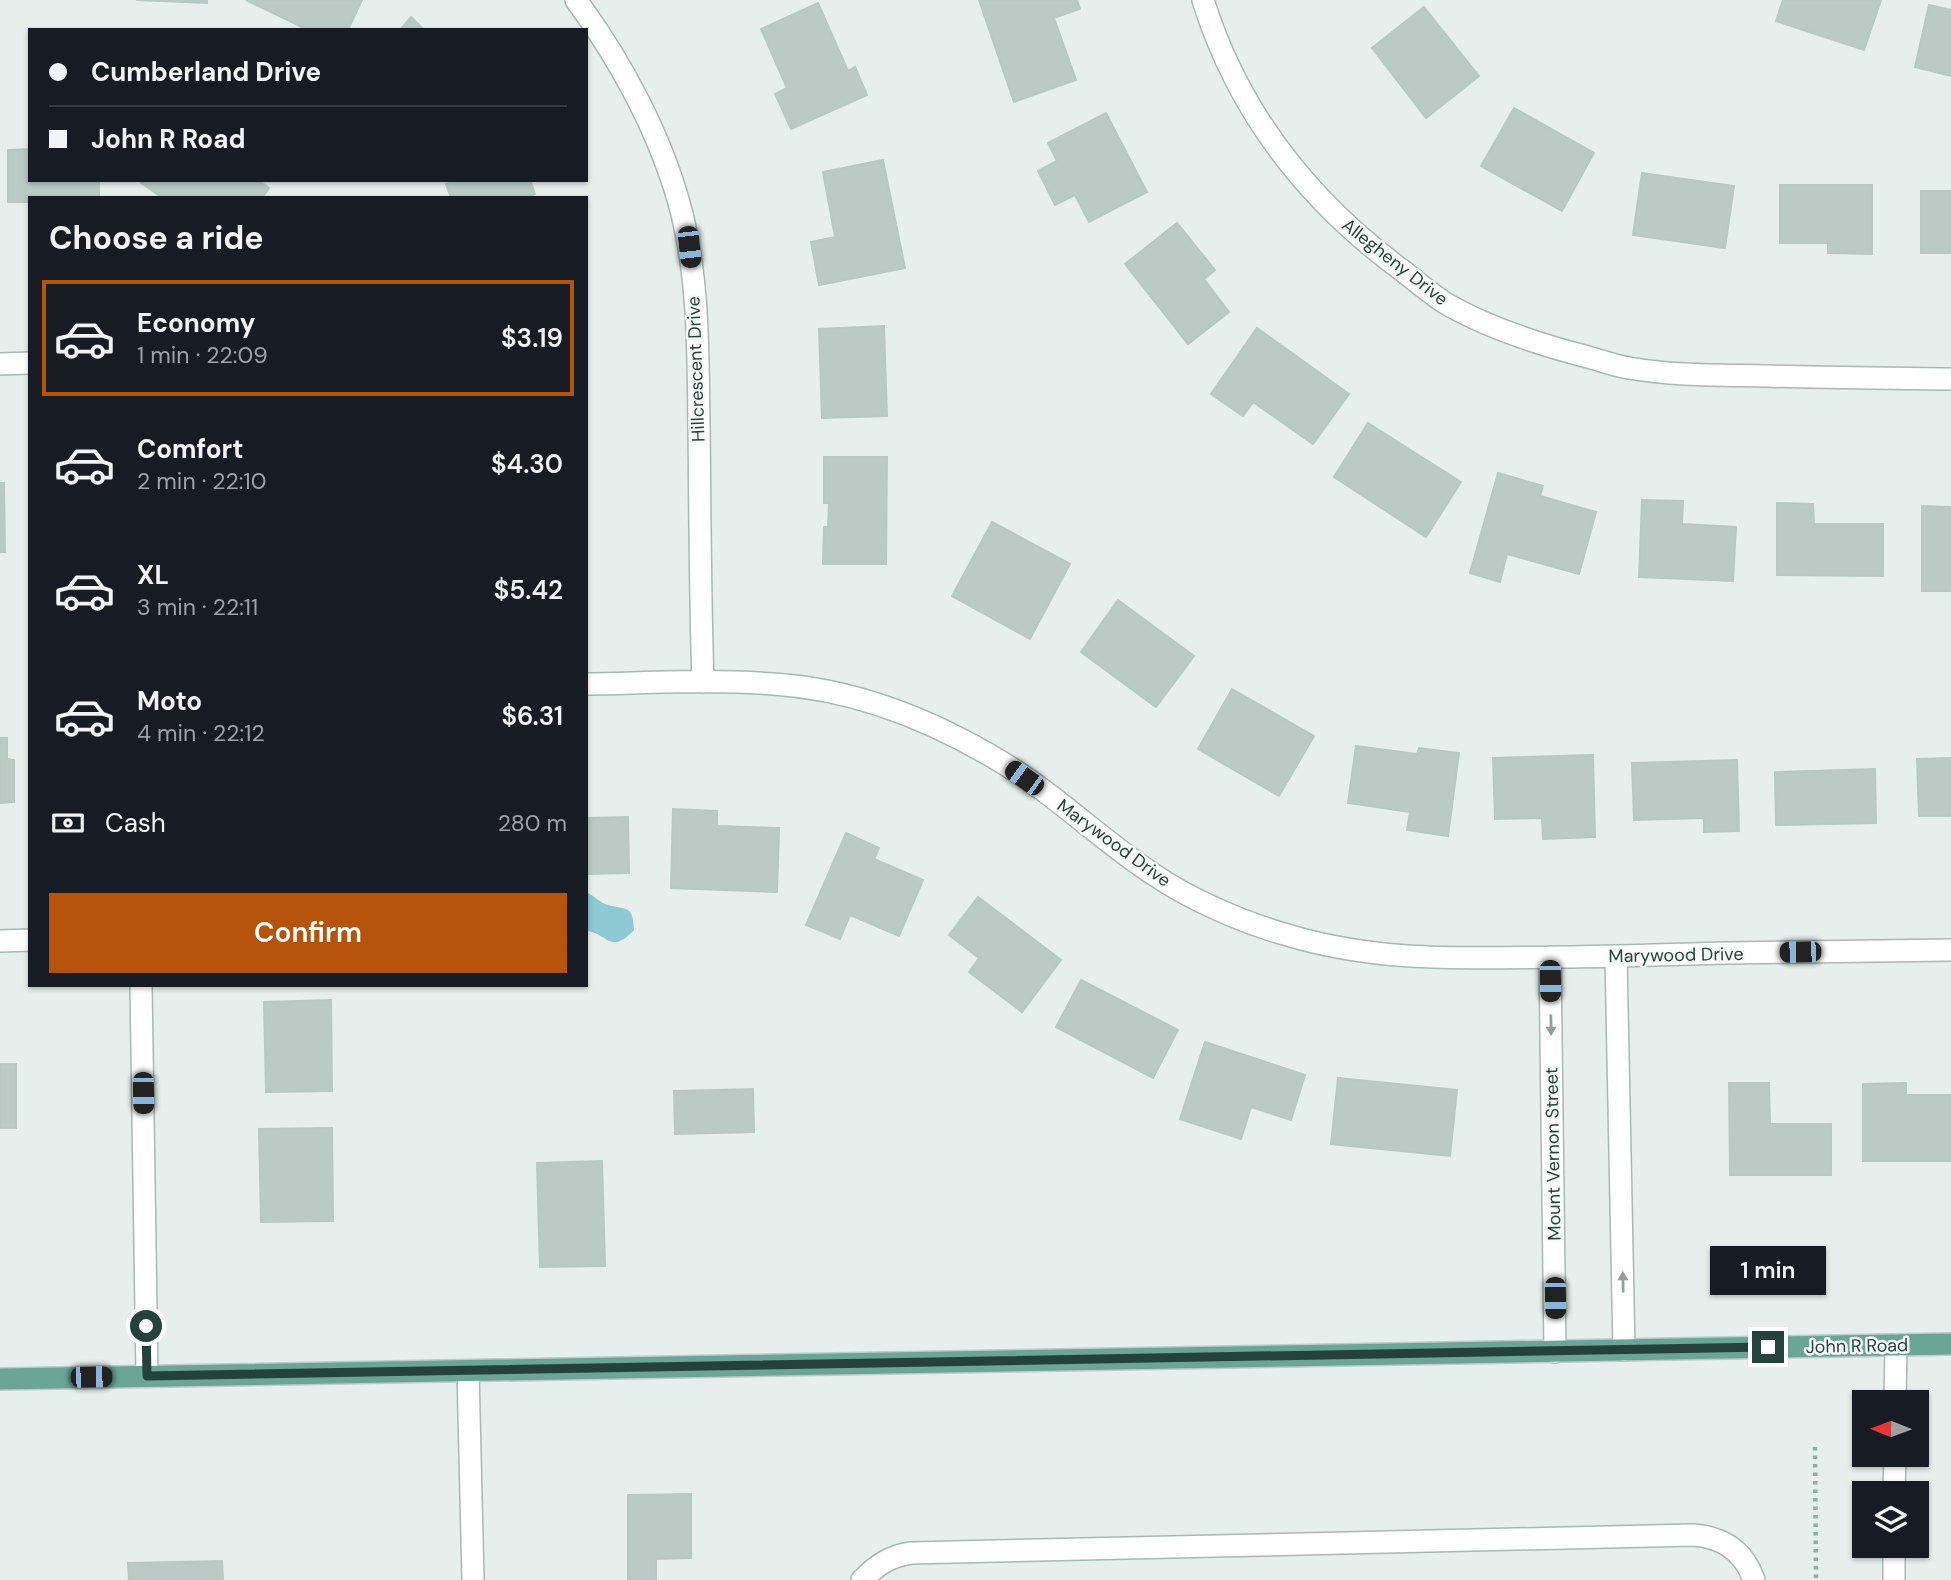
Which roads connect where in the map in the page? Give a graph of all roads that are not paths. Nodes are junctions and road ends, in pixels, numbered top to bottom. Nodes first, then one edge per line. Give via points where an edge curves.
1 (576, 0) edge
2 (1203, 0) edge
3 (28, 363) edge
4 (0, 364) edge
5 (1951, 379) edge
6 (702, 681) junction
7 (588, 684) edge
8 (0, 940) edge
9 (28, 940) edge
10 (1951, 950) edge
11 (1550, 957) junction
12 (1616, 957) junction
13 (141, 987) edge
14 (1951, 1344) edge
15 (1896, 1345) junction
16 (1624, 1350) junction
17 (1555, 1352) junction
18 (468, 1371) junction
19 (147, 1376) junction
20 (0, 1379) edge
21 (1895, 1390) edge
22 (1894, 1558) edge
23 (473, 1580) edge
24 (862, 1580) edge
25 (1754, 1580) edge
26 (1894, 1580) edge

1 - 6 street, Hillcrescent Drive via 613,53 653,132 689,247 697,333
2 - 5 street, Allegheny Drive via 1231,74 1281,153 1341,220 1445,303 1548,347 1629,368 1706,375
3 - 4 street
6 - 7 street, Marywood Drive
6 - 11 street, Marywood Drive via 824,691 915,718 1005,765 1155,876 1280,933 1370,953 1447,959
8 - 9 street
10 - 12 street, Marywood Drive
11 - 12 street, Marywood Drive
11 -> 17 street, Mount Vernon Street
16 -> 12 street
13 - 19 street
14 - 15 main road, John R Road
15 - 16 main road, John R Road
15 - 21 street
16 - 17 main road, John R Road
17 - 18 main road, John R Road
18 - 19 main road, John R Road
18 - 23 street
19 - 20 main road, John R Road
22 - 26 street
24 - 25 street via 884,1562 911,1553 1693,1535 1725,1543 1743,1559

